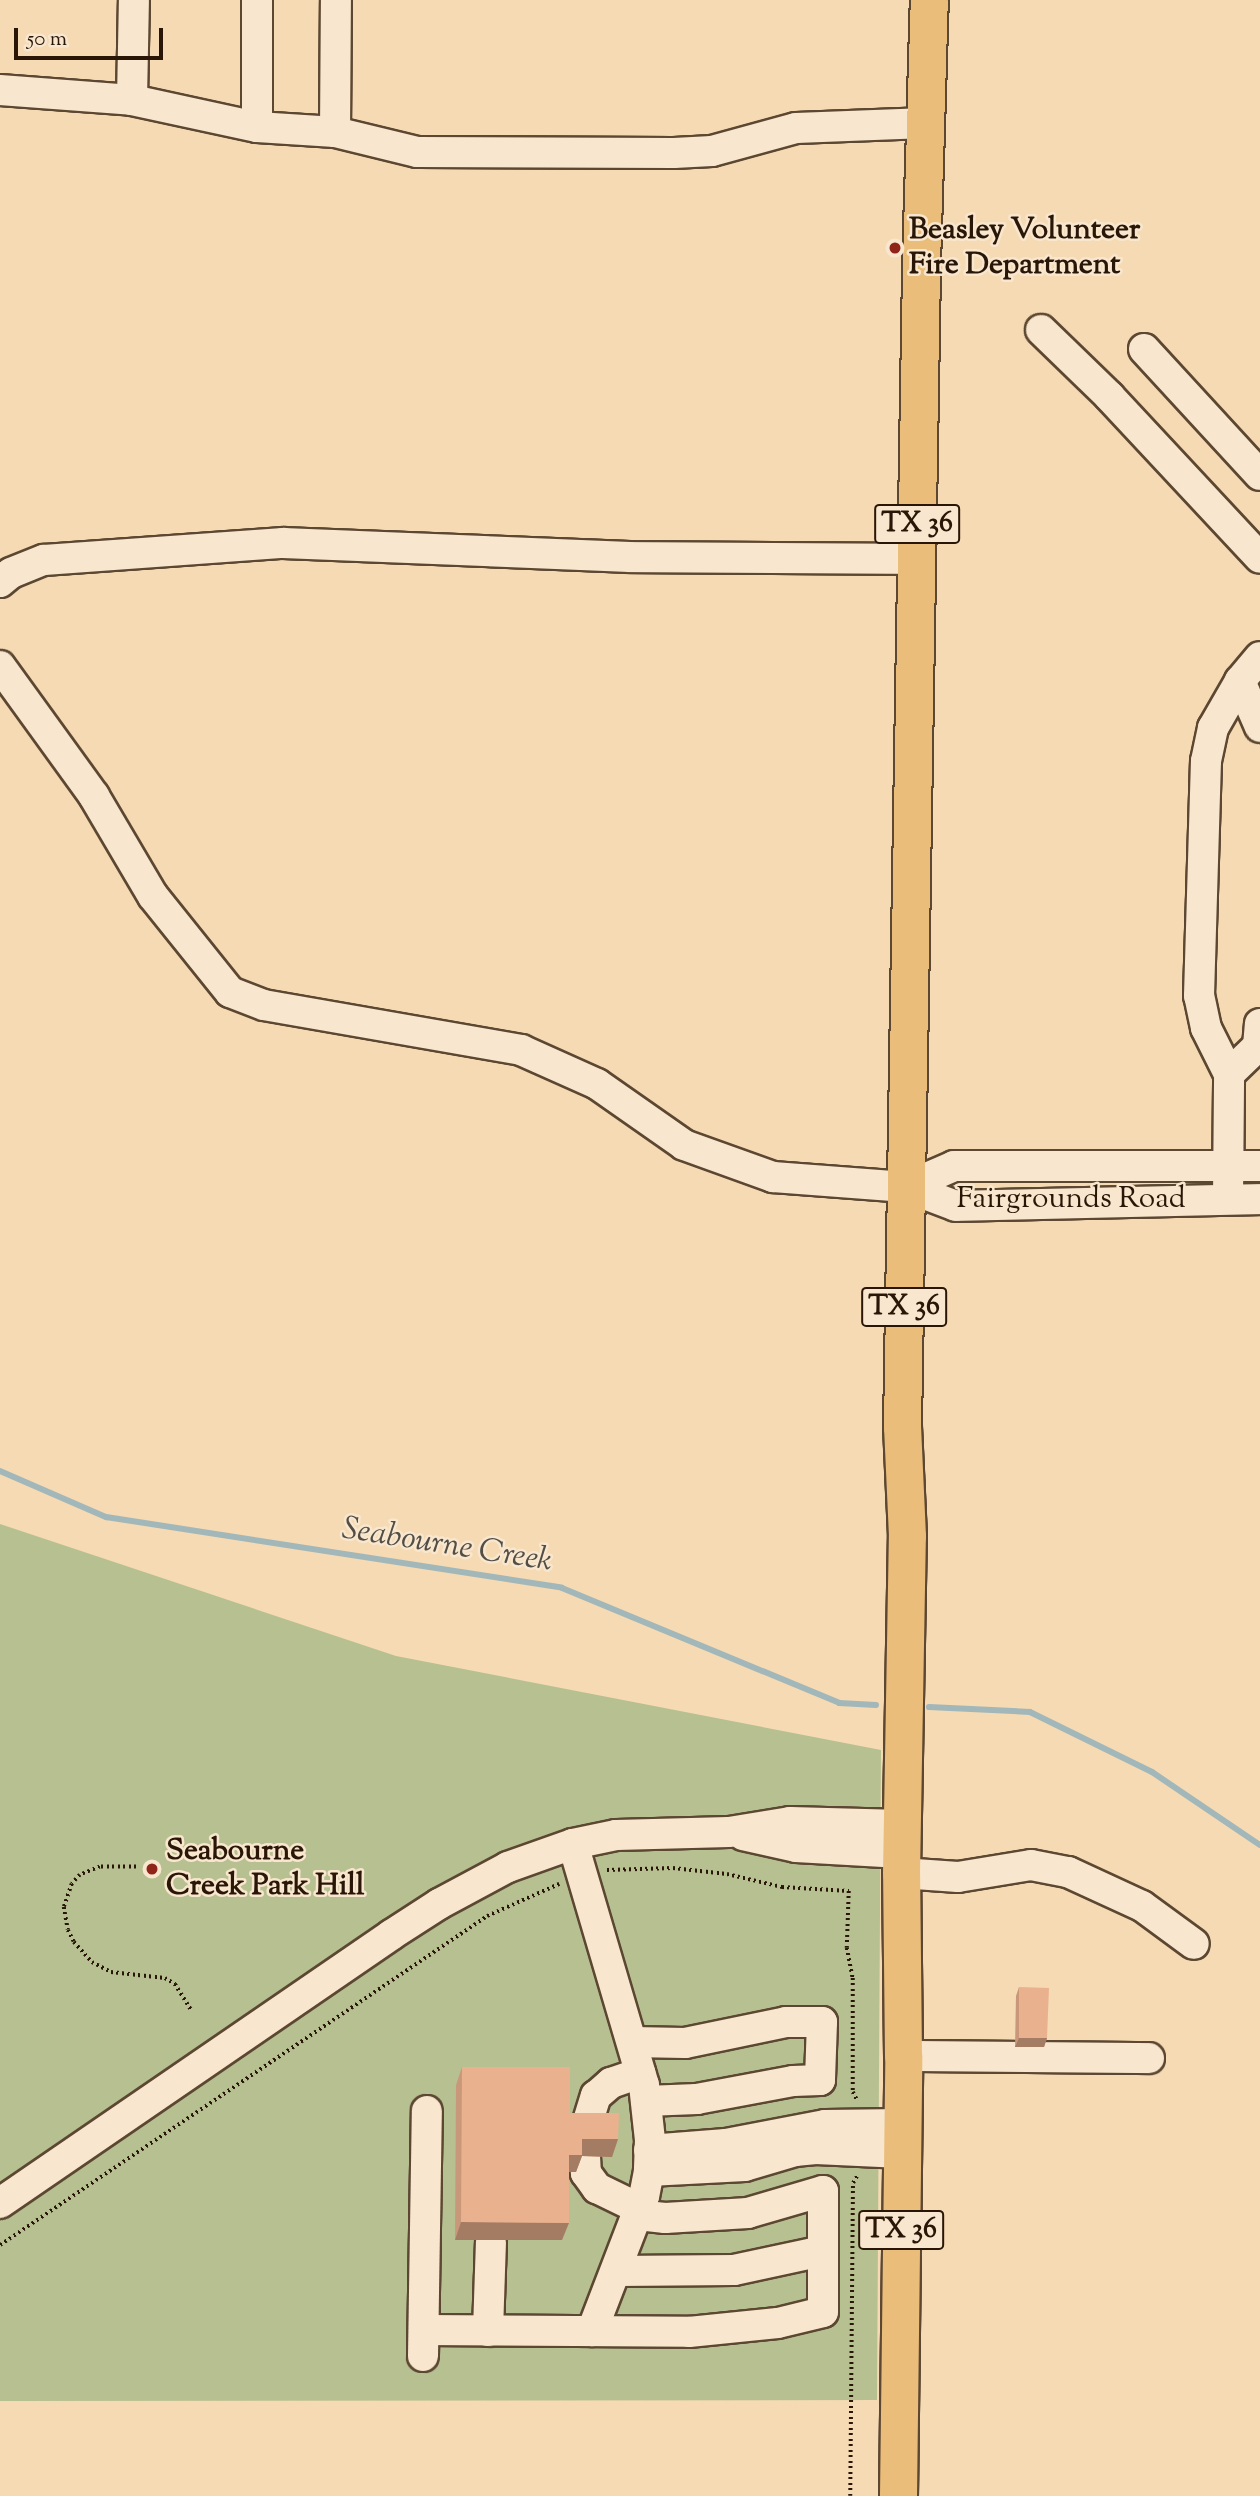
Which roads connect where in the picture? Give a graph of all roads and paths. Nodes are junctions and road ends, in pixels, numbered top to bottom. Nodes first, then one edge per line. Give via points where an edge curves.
1 (134, 0) edge
2 (257, 0) edge
3 (336, 0) edge
4 (929, 0) edge
5 (0, 90) edge
6 (131, 100) junction
7 (925, 123) junction
8 (257, 127) junction
9 (335, 132) junction
10 (1041, 330) dead end
11 (1144, 349) dead end
12 (1260, 475) edge
13 (1260, 558) edge
14 (916, 559) junction
15 (0, 582) edge
16 (1260, 657) edge
17 (0, 666) edge
18 (1240, 681) junction
19 (1260, 727) edge
20 (1260, 1024) edge
21 (1228, 1073) junction
22 (1228, 1165) junction
23 (1260, 1166) edge
24 (906, 1187) junction
25 (1228, 1199) junction
26 (1260, 1199) edge
27 (573, 1844) junction
28 (901, 1850) junction
29 (136, 1867) dead end
30 (1194, 1944) dead end
31 (191, 2010) dead end
32 (632, 2042) junction
33 (903, 2056) junction
34 (1149, 2058) dead end
35 (643, 2087) junction
36 (426, 2111) dead end
37 (902, 2138) junction
38 (649, 2161) junction
39 (0, 2203) edge
40 (639, 2212) junction
41 (491, 2242) edge
42 (823, 2251) junction
43 (616, 2271) junction
44 (488, 2331) junction
45 (592, 2331) junction
46 (898, 2496) edge

1 - 6 street
2 - 8 street
3 - 9 street
4 - 7 main road, TX 36
5 - 6 street
6 - 8 street
7 - 9 street via 796,128 712,151 674,153 417,152
7 - 14 main road, TX 36
8 - 9 street
10 - 13 street
11 - 12 street
14 - 15 street via 630,557 283,543 44,560
14 - 24 main road, TX 36
16 - 18 street
17 - 24 street via 94,796 153,896 230,992 264,1006 521,1050 597,1084 684,1145 773,1177
18 - 19 street
18 - 21 street via 1213,728 1206,761 1200,941 1199,996 1206,1028
20 - 21 street via 1258,1046
21 - 22 street
22 - 23 street, Fairgrounds Road
22 - 24 street, Fairgrounds Road via 954,1166
22 - 25 street
24 - 25 street, Fairgrounds Road via 956,1206
24 - 28 main road, TX 36 via 902,1427 907,1536
25 - 26 street, Fairgrounds Road
27 - 28 street via 616,1835 729,1832 790,1822
27 - 32 street
27 - 39 street via 508,1867 439,1904
28 - 30 street via 958,1877 1031,1865 1068,1871 1142,1906
28 - 33 main road, TX 36
29 - 31 path via 100,1867 80,1875 64,1907 68,1930 92,1962 111,1972 165,1978 175,1984
32 - 35 street
32 - 35 street via 685,2043 786,2022 821,2022 820,2080 697,2099
33 - 34 street
33 - 37 main road, TX 36
35 - 38 street
35 - 40 street via 611,2083 596,2096 585,2143 586,2173 597,2188
36 - 44 street via 424,2344
37 - 38 street via 825,2124
37 - 46 main road, TX 36
38 - 40 street
40 - 42 street via 665,2218 748,2213 823,2192
40 - 43 street
41 - 44 street
42 - 43 street via 734,2270
42 - 45 street via 823,2312 730,2329
43 - 45 street
44 - 45 street

